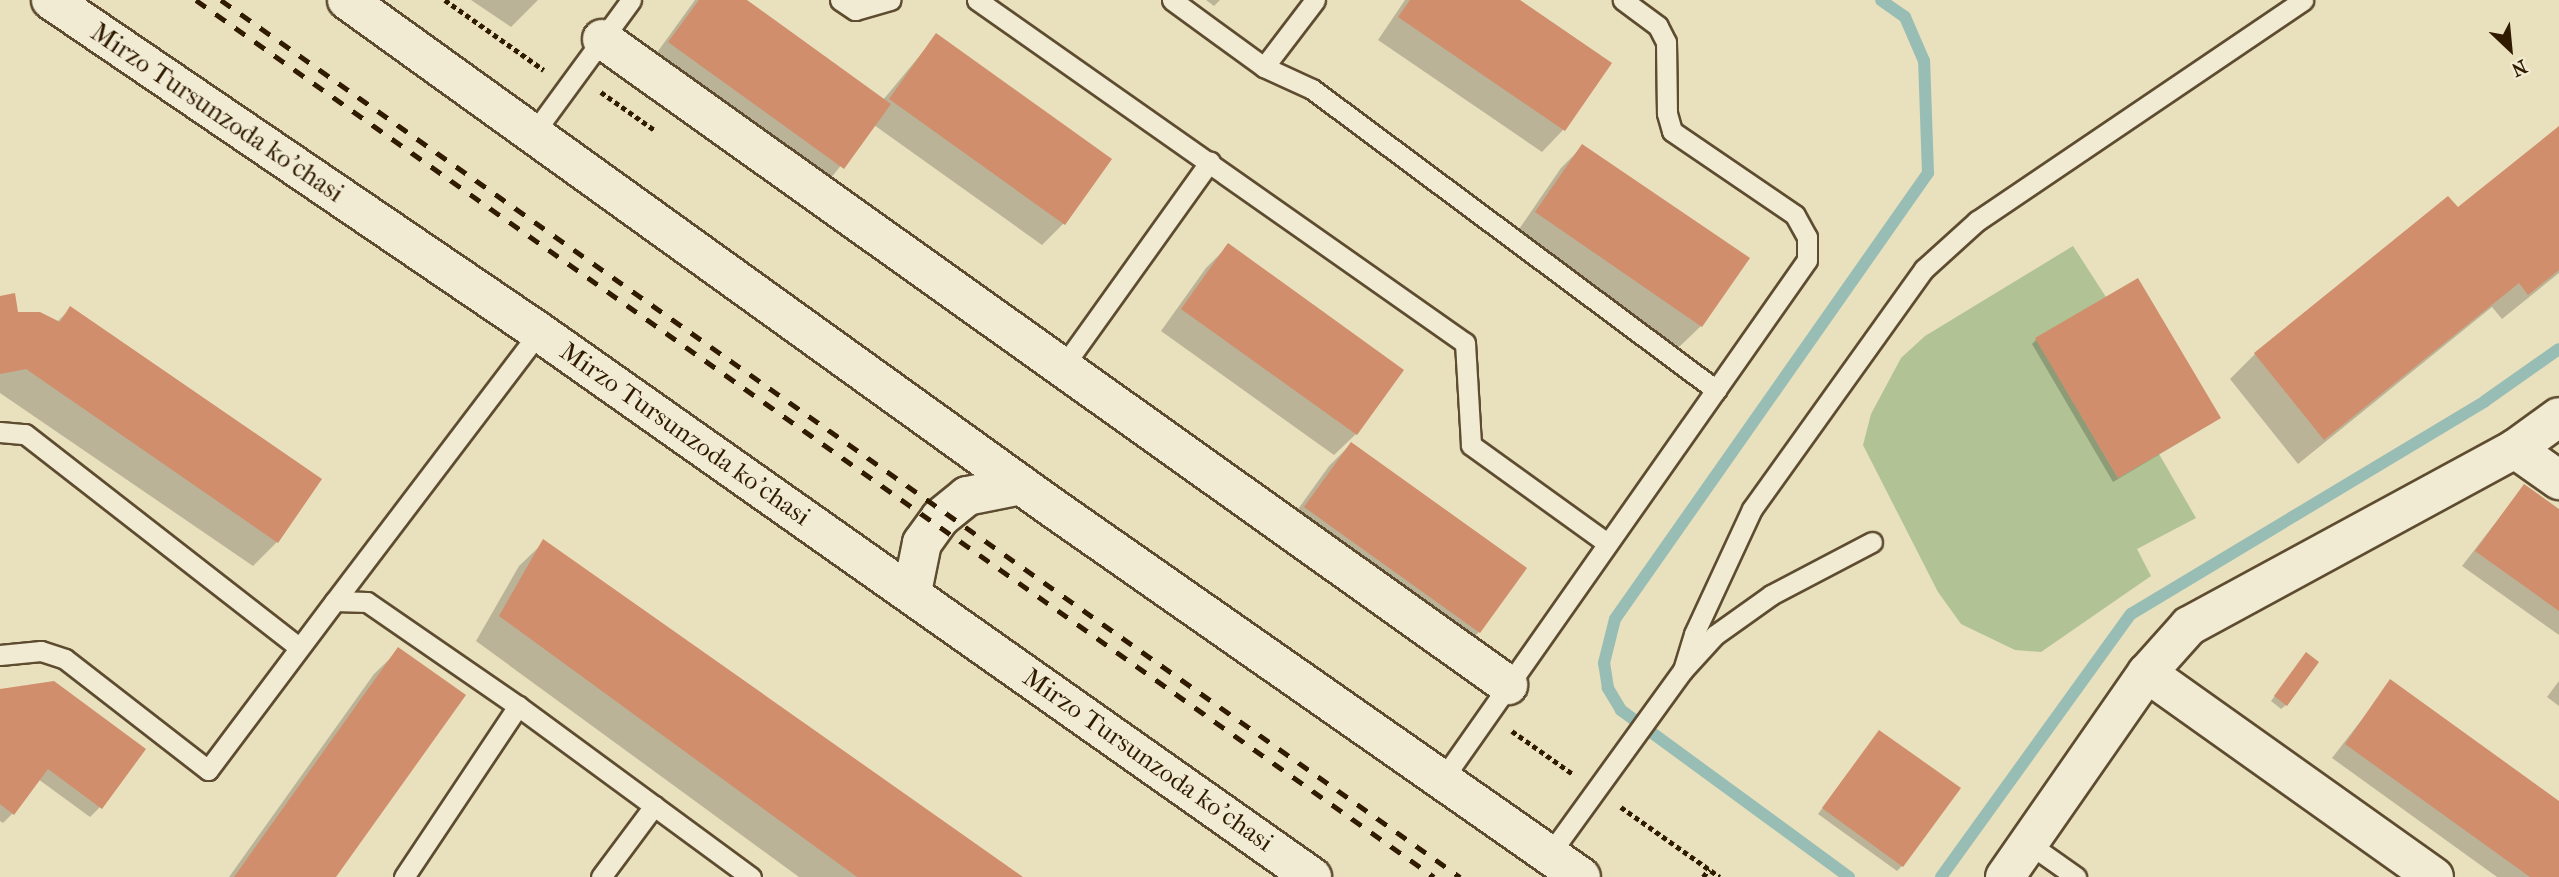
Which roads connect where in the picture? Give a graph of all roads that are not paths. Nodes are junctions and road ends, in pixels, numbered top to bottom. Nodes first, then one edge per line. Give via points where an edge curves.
1 (51, 0) edge
2 (347, 0) edge
3 (631, 0) edge
4 (840, 0) edge
5 (891, 0) edge
6 (977, 0) edge
7 (1172, 0) edge
8 (1315, 0) edge
9 (1623, 0) edge
10 (2303, 0) edge
11 (602, 40) junction
12 (1264, 67) junction
13 (533, 134) junction
14 (1210, 161) junction
15 (539, 332) junction
16 (1062, 368) junction
17 (1716, 390) junction
18 (2559, 417) edge
19 (0, 432) edge
20 (2515, 449) junction
21 (2559, 480) edge
22 (1021, 485) junction
23 (1872, 542) dead end
24 (1607, 543) junction
25 (912, 592) junction
26 (335, 601) junction
27 (299, 647) junction
28 (0, 655) edge
29 (1683, 670) junction
30 (2147, 673) junction
31 (1508, 685) junction
32 (518, 706) junction
33 (1442, 780) junction
34 (654, 806) junction
35 (2028, 843) junction
36 (1549, 855) junction
37 (404, 877) edge
38 (601, 877) edge
39 (751, 877) edge
40 (1312, 877) edge
41 (1581, 877) edge
42 (2005, 877) edge
43 (2076, 877) edge
44 (2434, 877) edge

1 - 15 main road, Mirzo Tursunzoda ko'chasi
2 - 13 main road
3 - 11 lane
4 - 5 lane via 855,10
6 - 14 lane
7 - 12 lane
8 - 12 lane
9 - 17 lane via 1658,26 1667,42 1667,113 1672,131 1789,209 1807,237 1805,268
10 - 29 lane via 1977,221 1924,269 1752,509 1694,634
11 - 13 lane
11 - 16 main road
12 - 17 lane via 1312,89
13 - 22 main road
14 - 16 lane
14 - 24 lane via 1465,343 1471,445
15 - 25 main road, Mirzo Tursunzoda ko'chasi
15 - 26 lane
16 - 31 main road
17 - 24 lane
18 - 20 main road
19 - 27 lane via 25,434
20 - 21 main road
20 - 30 main road via 2189,626
22 - 25 main road via 967,496 940,518 922,543
22 - 33 main road
23 - 29 lane via 1771,595 1715,635
24 - 31 lane
25 - 40 main road, Mirzo Tursunzoda ko'chasi
26 - 27 lane
26 - 32 lane via 367,602
27 - 28 lane via 208,770 65,659 41,651
29 - 36 lane
30 - 35 main road
30 - 44 main road
31 - 33 lane
32 - 34 lane
32 - 37 lane
33 - 36 main road
34 - 38 lane
34 - 39 lane
35 - 42 main road
35 - 43 lane
36 - 41 main road

